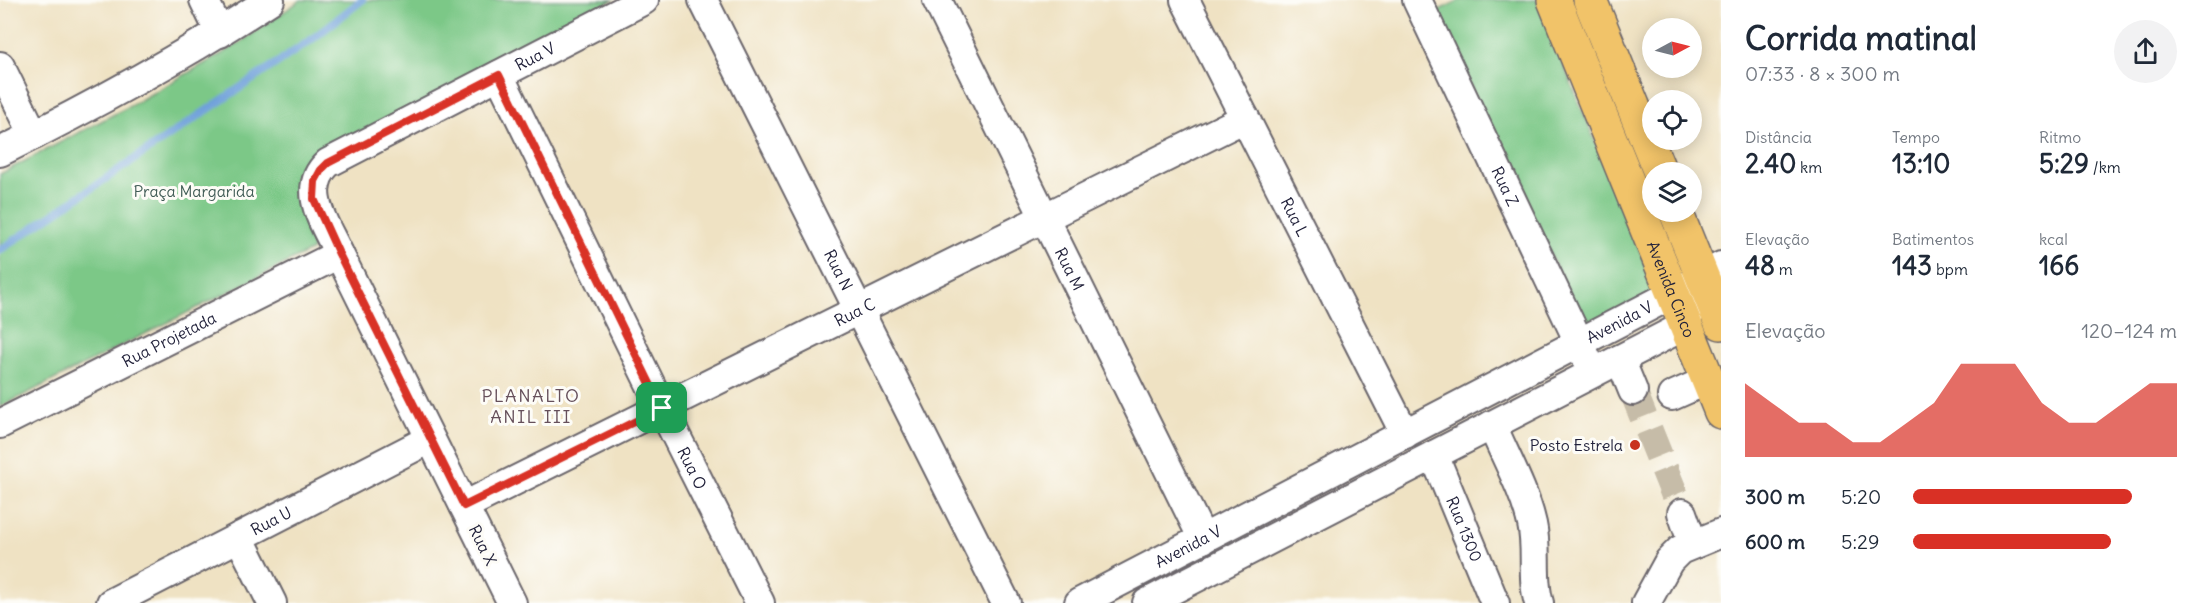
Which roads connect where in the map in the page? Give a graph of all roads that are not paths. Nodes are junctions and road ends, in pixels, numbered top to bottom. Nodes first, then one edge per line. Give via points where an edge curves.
1 (204, 0) edge
2 (270, 0) edge
3 (644, 0) edge
4 (703, 0) edge
5 (937, 0) edge
6 (1185, 0) edge
7 (1417, 0) edge
8 (1554, 0) edge
9 (1590, 0) edge
10 (220, 33) junction
11 (0, 66) edge
12 (499, 75) junction
13 (1245, 118) junction
14 (34, 135) junction
15 (0, 152) edge
16 (1656, 162) edge
17 (328, 163) joint
18 (1046, 216) junction
19 (1682, 222) edge
20 (339, 254) junction
21 (1711, 271) edge
22 (1673, 294) junction
23 (860, 309) junction
24 (1721, 323) edge
25 (1686, 325) junction
26 (1579, 343) junction
27 (1620, 359) junction
28 (1593, 373) junction
29 (1708, 380) junction
30 (1633, 391) tunnel mouth
31 (1672, 396) dead end
32 (662, 408) junction
33 (1721, 412) edge
34 (0, 424) edge
35 (1492, 425) junction
36 (1405, 434) junction
37 (430, 439) junction
38 (1434, 455) junction
39 (464, 506) junction
40 (1682, 513) tunnel mouth
41 (1721, 533) edge
42 (238, 537) junction
43 (1203, 538) junction
44 (1693, 544) junction
45 (1198, 591) edge
46 (111, 603) edge
47 (272, 603) edge
48 (512, 603) edge
49 (760, 603) edge
50 (1006, 603) edge
51 (1079, 603) edge
52 (1147, 603) edge
53 (1495, 603) edge
54 (1539, 603) edge
55 (1646, 603) edge

1 - 10 street
2 - 10 street
3 - 12 street, Rua V
4 - 23 street, Rua N
5 - 18 street, Rua M
6 - 13 street, Rua L
7 - 26 street, Rua Z
8 - 22 main road, Avenida Cinco
9 - 16 main road
10 - 14 street via 117,93
11 - 14 street
12 - 17 street, Rua V
12 - 32 street, Rua O
13 - 18 street, Rua C
13 - 36 street, Rua L
14 - 15 street
17 - 20 street, Rua X via 315,181 314,199
18 - 23 street, Rua C
18 - 43 street, Rua M
19 - 21 main road, Avenida Cinco
20 - 34 street, Rua Projetada
20 - 37 street, Rua X
21 - 22 street, Avenida V
21 - 24 main road, Avenida Cinco
21 - 25 street
22 - 25 main road, Avenida Cinco
22 - 26 street, Avenida V
23 - 32 street, Rua C
23 - 50 street, Rua N
25 - 27 street, Avenida V
25 - 29 main road, Avenida Cinco
26 - 28 street, Rua Z
26 - 36 street, Avenida V
27 - 28 street, Avenida V
27 - 30 street
28 - 35 street, Avenida V
29 - 31 street
29 - 33 main road, Avenida Cinco
32 - 39 street, Rua C
32 - 49 street, Rua O
35 - 38 street, Avenida V
35 - 54 street via 1529,511
36 - 43 street, Avenida V
37 - 39 street, Rua X
37 - 42 street, Rua U
38 - 45 street, Avenida V
38 - 53 street, Rua 1300
39 - 48 street, Rua X
40 - 44 street
41 - 44 street
42 - 46 street, Rua U
42 - 47 street
43 - 51 street, Avenida V
44 - 55 street via 1669,561
45 - 52 street, Avenida V

